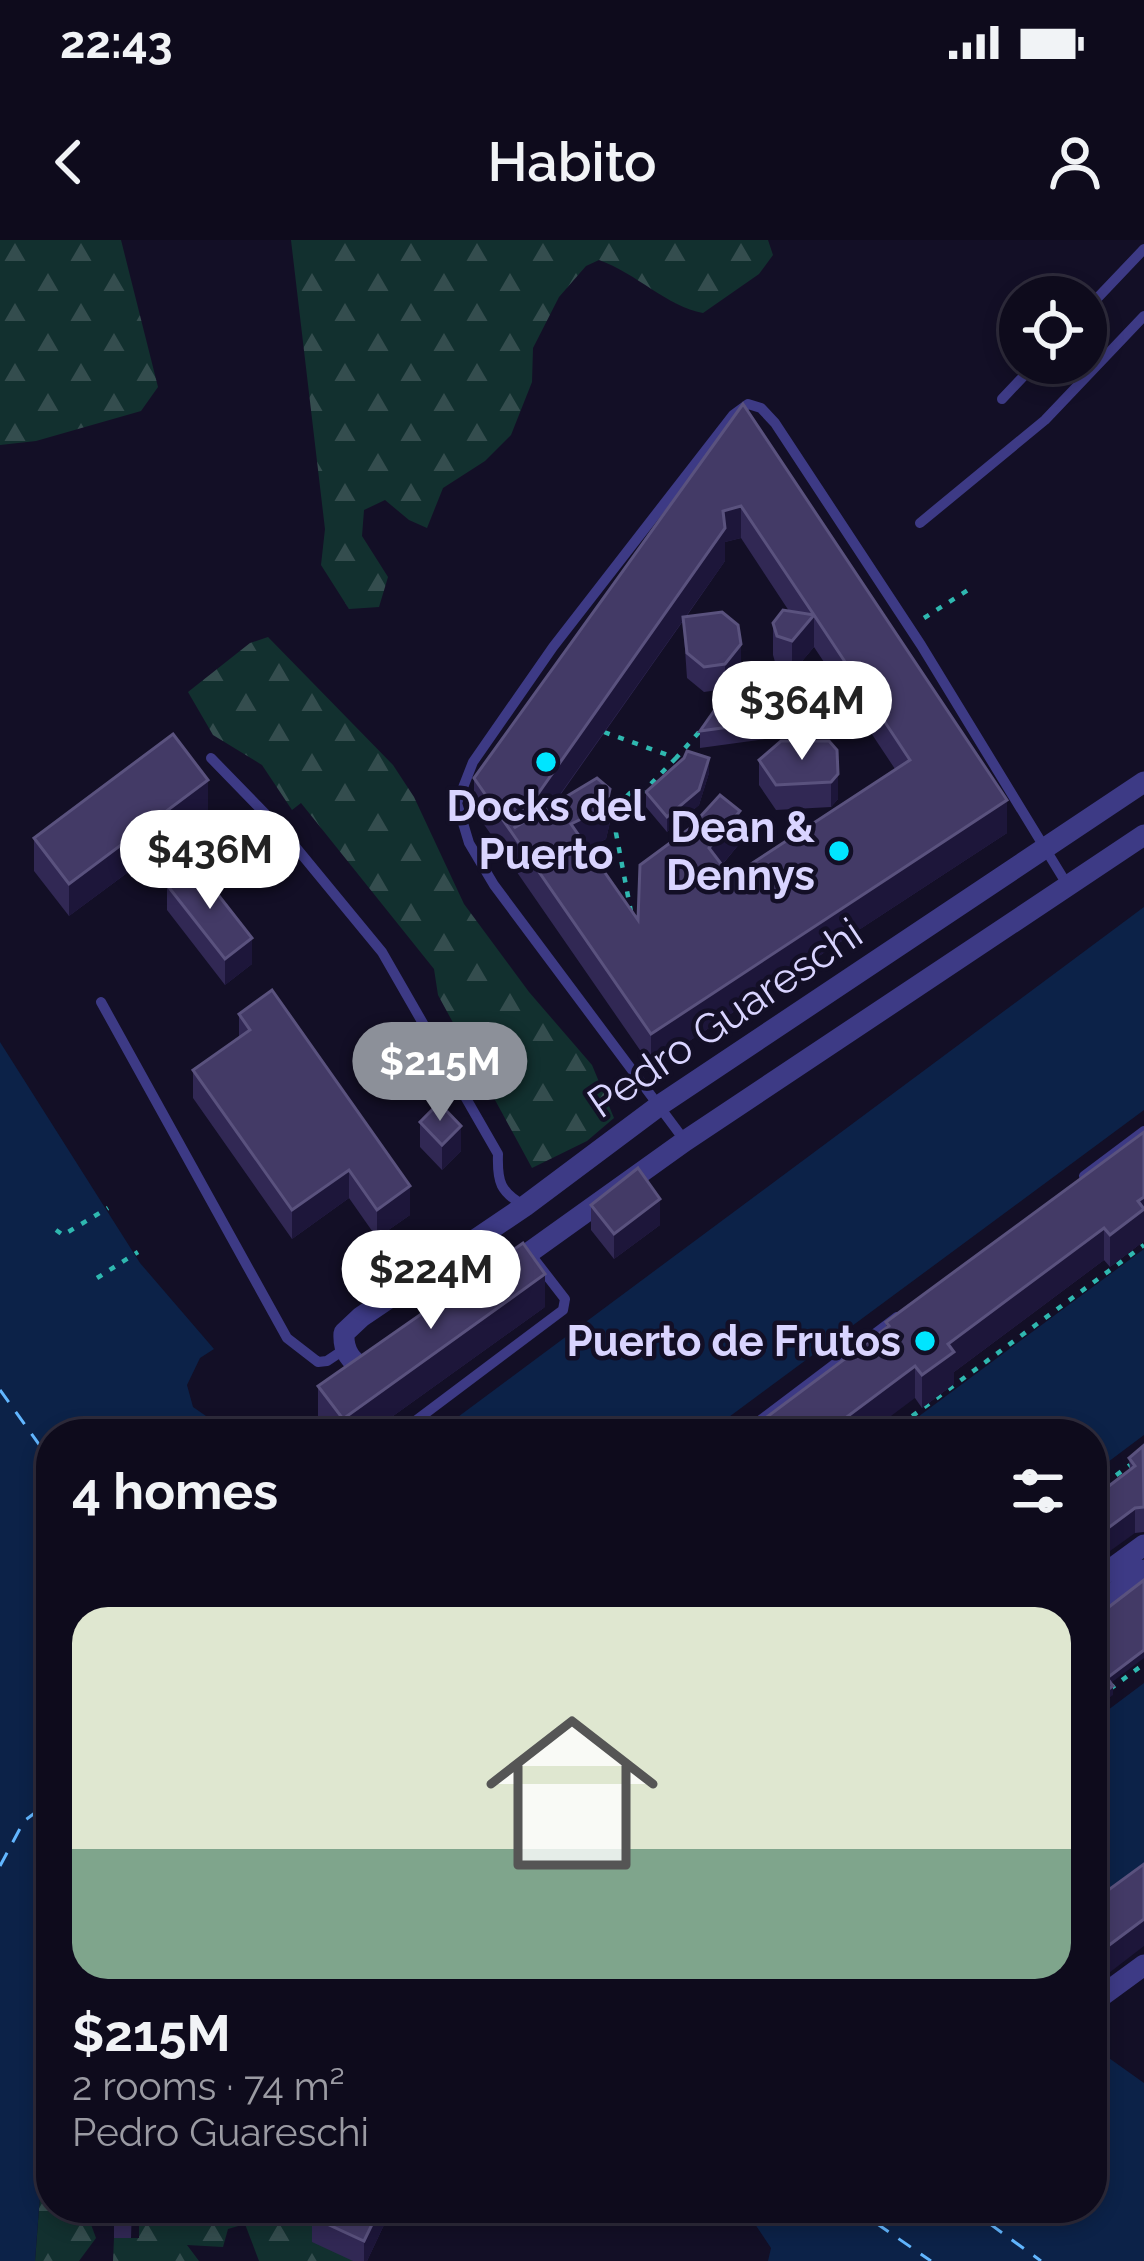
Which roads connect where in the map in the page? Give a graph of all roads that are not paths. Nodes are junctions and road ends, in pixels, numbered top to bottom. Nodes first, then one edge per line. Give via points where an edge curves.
1 (1144, 249) edge
2 (1107, 288) edge
3 (1144, 316) edge
4 (1016, 384) edge
5 (1001, 399) dead end
6 (920, 523) dead end
7 (212, 758) dead end
8 (1144, 782) edge
9 (1144, 836) edge
10 (1047, 849) junction
11 (1068, 886) junction
12 (101, 1002) dead end
13 (661, 1105) junction
14 (1144, 1131) edge
15 (685, 1142) junction
16 (548, 1187) junction
17 (1067, 1189) edge
18 (525, 1205) junction
19 (573, 1221) junction
20 (530, 1252) junction
21 (491, 1280) edge
22 (914, 1304) edge
23 (396, 1348) edge
24 (345, 1349) junction
25 (418, 1419) edge
26 (762, 1419) edge
27 (1144, 1545) edge
28 (1144, 1570) edge
29 (1107, 1572) edge
30 (1107, 1598) edge
31 (1144, 1965) edge
32 (1107, 1992) edge

1 - 2 lane
3 - 6 lane via 1045,420
4 - 5 lane
7 - 18 lane via 382,952 498,1154 496,1180
8 - 10 street, Pedro Guareschi
9 - 11 street
10 - 11 lane
10 - 13 street, Pedro Guareschi
10 - 13 lane via 775,423 748,404 553,647 473,762 457,803 494,885
11 - 15 street
12 - 24 lane via 287,1338 317,1362
13 - 15 lane
13 - 16 street, Pedro Guareschi
14 - 17 lane
15 - 19 street
16 - 18 street, Pedro Guareschi
16 - 19 street
18 - 24 street, Pedro Guareschi via 362,1317 344,1333
19 - 20 street
20 - 21 street
20 - 25 lane via 565,1299 563,1310
22 - 26 lane
23 - 24 street via 364,1367
27 - 29 street
28 - 30 street
31 - 32 street

